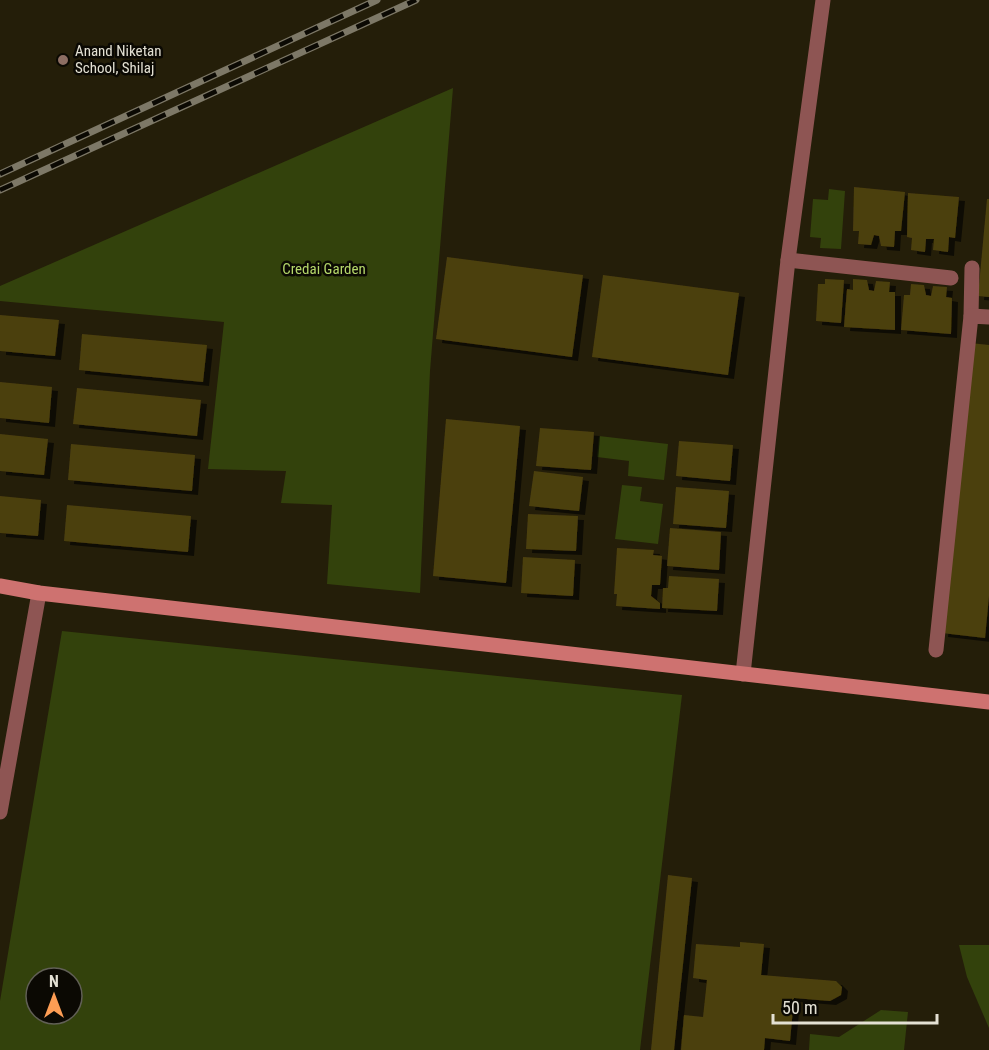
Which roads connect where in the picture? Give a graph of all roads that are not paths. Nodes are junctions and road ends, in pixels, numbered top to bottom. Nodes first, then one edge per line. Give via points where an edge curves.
1 (823, 0) edge
2 (788, 260) junction
3 (972, 268) dead end
4 (951, 278) dead end
5 (971, 316) junction
6 (989, 317) edge
7 (0, 586) edge
8 (39, 593) junction
9 (936, 650) dead end
10 (743, 674) junction
11 (989, 702) edge
12 (0, 812) edge

1 - 2 street
2 - 4 street
2 - 10 street
3 - 5 street
5 - 6 street
5 - 9 street
7 - 8 street
8 - 10 street
8 - 12 street
10 - 11 street

